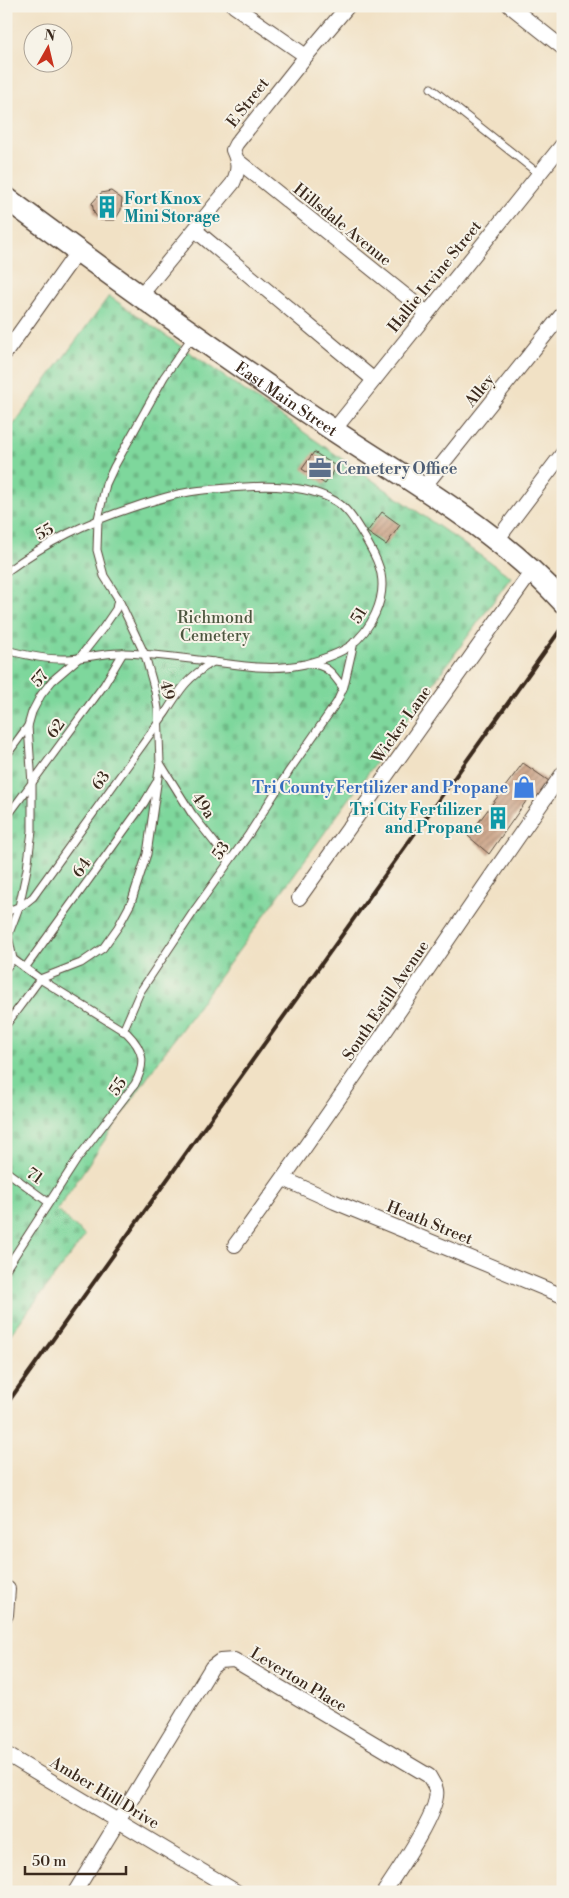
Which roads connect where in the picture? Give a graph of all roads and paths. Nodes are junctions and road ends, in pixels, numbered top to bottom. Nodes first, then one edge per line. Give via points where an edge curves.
1 (234, 6) edge
2 (348, 6) edge
3 (510, 6) edge
4 (563, 48) edge
5 (306, 56) junction
6 (431, 88) dead end
7 (563, 144) edge
8 (238, 161) junction
9 (539, 174) junction
10 (6, 198) edge
11 (195, 230) junction
12 (78, 251) junction
13 (140, 296) junction
14 (563, 313) edge
15 (428, 314) junction
16 (193, 334) junction
17 (6, 352) edge
18 (374, 380) junction
19 (334, 430) junction
20 (563, 452) edge
21 (423, 488) junction
22 (98, 519) junction
23 (497, 540) junction
24 (532, 571) junction
25 (6, 572) edge
26 (118, 598) junction
27 (563, 602) edge
28 (354, 642) junction
29 (6, 650) edge
30 (123, 652) junction
31 (145, 655) junction
32 (80, 657) junction
33 (213, 662) junction
34 (306, 663) junction
35 (343, 688) junction
36 (159, 721) junction
37 (28, 726) junction
38 (6, 756) edge
39 (160, 763) junction
40 (563, 773) edge
41 (158, 780) junction
42 (32, 784) junction
43 (6, 818) edge
44 (229, 861) junction
45 (299, 898) dead end
46 (18, 907) junction
47 (6, 912) edge
48 (6, 954) edge
49 (13, 959) junction
50 (6, 968) edge
51 (25, 968) junction
52 (40, 979) junction
53 (6, 1025) edge
54 (123, 1031) junction
55 (6, 1171) edge
56 (284, 1178) junction
57 (48, 1202) junction
58 (236, 1245) dead end
59 (6, 1269) edge
60 (563, 1296) edge
61 (8, 1589) dead end
62 (6, 1615) edge
63 (6, 1754) edge
64 (119, 1820) junction
65 (75, 1892) edge
66 (238, 1892) edge
67 (384, 1892) edge

1 - 5 street
2 - 5 street, E Street
3 - 4 street
5 - 8 street, E Street via 236,144 233,150
6 - 9 lane
7 - 9 street, Hallie Irvine Street
8 - 11 street, E Street via 233,183
8 - 15 street, Hillsdale Avenue
9 - 15 street, Hallie Irvine Street
10 - 12 main road, East Main Street
11 - 13 street, E Street
11 - 18 street
12 - 13 main road, East Main Street
12 - 17 street
13 - 16 main road, East Main Street
14 - 21 street, Alley
15 - 18 street, Hallie Irvine Street
16 - 19 main road, East Main Street
16 - 22 lane, 49 via 164,377 114,467 106,484
18 - 19 street, Hallie Irvine Street
19 - 21 main road, East Main Street
20 - 23 street
21 - 23 main road, East Main Street
22 - 25 lane, 55 via 56,539
22 - 26 lane, 49 via 97,550 104,576
22 - 28 lane, 51 via 160,498 214,489 290,487 326,497 354,520 373,551 381,573 382,592 376,614
23 - 24 main road, East Main Street
24 - 27 main road, East Main Street
24 - 45 street, Wicker Lane
26 - 31 lane, 49
26 - 32 lane, 57 via 112,616
28 - 34 lane, 51 via 340,652
28 - 35 lane, 53
29 - 32 lane, 51 via 56,659
30 - 31 lane, 51
30 - 32 lane, 51
30 - 42 lane, 62 via 104,684
31 - 33 lane, 51
31 - 36 lane, 49 via 156,691
32 - 37 lane, 57 via 40,695
33 - 34 lane, 51 via 273,668
33 - 36 lane, 63 via 191,676
34 - 35 lane via 326,668
35 - 44 lane, 53 via 328,717
36 - 39 lane, 49
36 - 46 lane, 63 via 41,887
37 - 38 lane
37 - 42 lane, 57
39 - 41 lane, 49
39 - 44 lane, 49a via 192,814
40 - 56 street, South Estill Avenue
41 - 51 lane, 64
41 - 52 lane, 49 via 147,854 136,890 118,927 104,948 92,957
42 - 43 lane, 62
42 - 46 lane, 57 via 32,830
44 - 54 lane, 53 via 140,992
46 - 47 lane, 63
46 - 49 lane, 57 via 8,936
48 - 49 lane, 55
49 - 50 lane
49 - 51 lane, 55
51 - 52 lane, 55
52 - 53 lane
52 - 54 lane, 55
54 - 57 lane, 55 via 140,1050 141,1073
55 - 57 lane, 71
56 - 58 street, South Estill Avenue
56 - 60 street, Heath Street
57 - 59 lane, 55
61 - 62 street
63 - 64 street, Amber Hill Drive
64 - 65 street, Leverton Place
64 - 66 street, Amber Hill Drive
64 - 67 street, Leverton Place via 212,1667 234,1660 429,1776 436,1790 436,1801 412,1850

